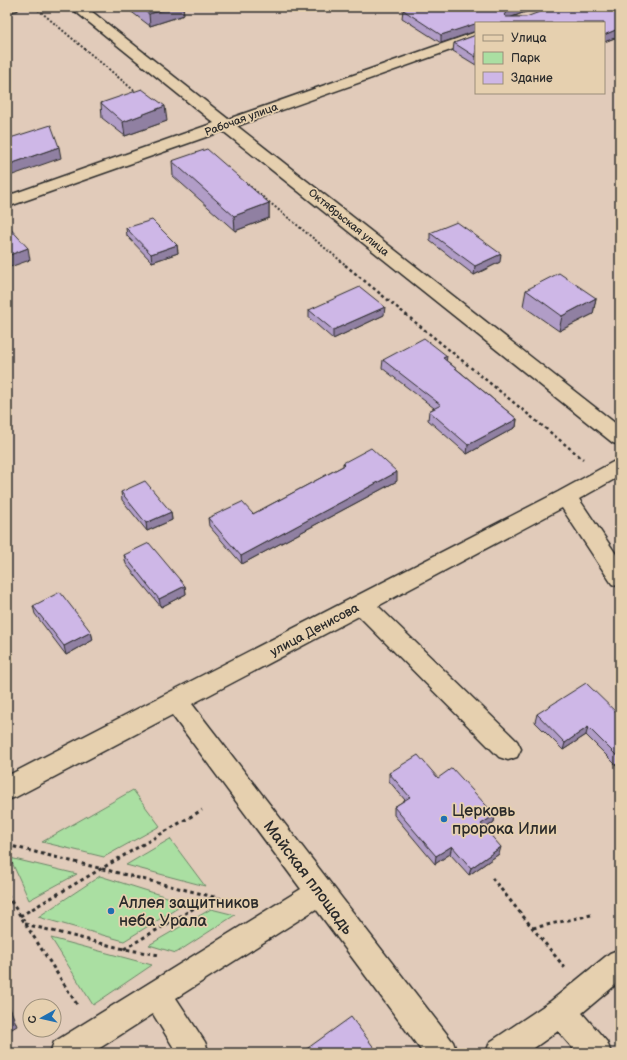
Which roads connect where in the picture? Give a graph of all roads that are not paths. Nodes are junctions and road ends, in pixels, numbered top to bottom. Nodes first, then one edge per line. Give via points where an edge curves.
1 (12, 7) edge
2 (77, 7) edge
3 (7, 8) edge
4 (475, 36) edge
5 (226, 124) junction
6 (7, 202) edge
7 (620, 438) edge
8 (612, 472) edge
9 (566, 497) junction
10 (620, 578) edge
11 (362, 604) junction
12 (176, 702) junction
13 (508, 749) dead end
14 (7, 789) edge
15 (320, 892) junction
16 (620, 963) edge
17 (157, 994) junction
18 (561, 1012) junction
19 (64, 1053) edge
20 (194, 1053) edge
21 (442, 1053) edge
22 (501, 1053) edge
23 (596, 1053) edge

1 - 3 street
2 - 5 street, Октябрьская улица
4 - 5 street, Рабочая улица
5 - 6 street, Рабочая улица
5 - 7 street, Октябрьская улица
8 - 9 street, улица Денисова
9 - 10 street
9 - 11 street, улица Денисова
11 - 12 street, улица Денисова
11 - 13 street
12 - 14 street, улица Денисова
12 - 15 street, Майская площадь
15 - 17 street
15 - 21 street, Майская площадь
16 - 18 street
17 - 19 street
17 - 20 street
18 - 22 street
18 - 23 street

